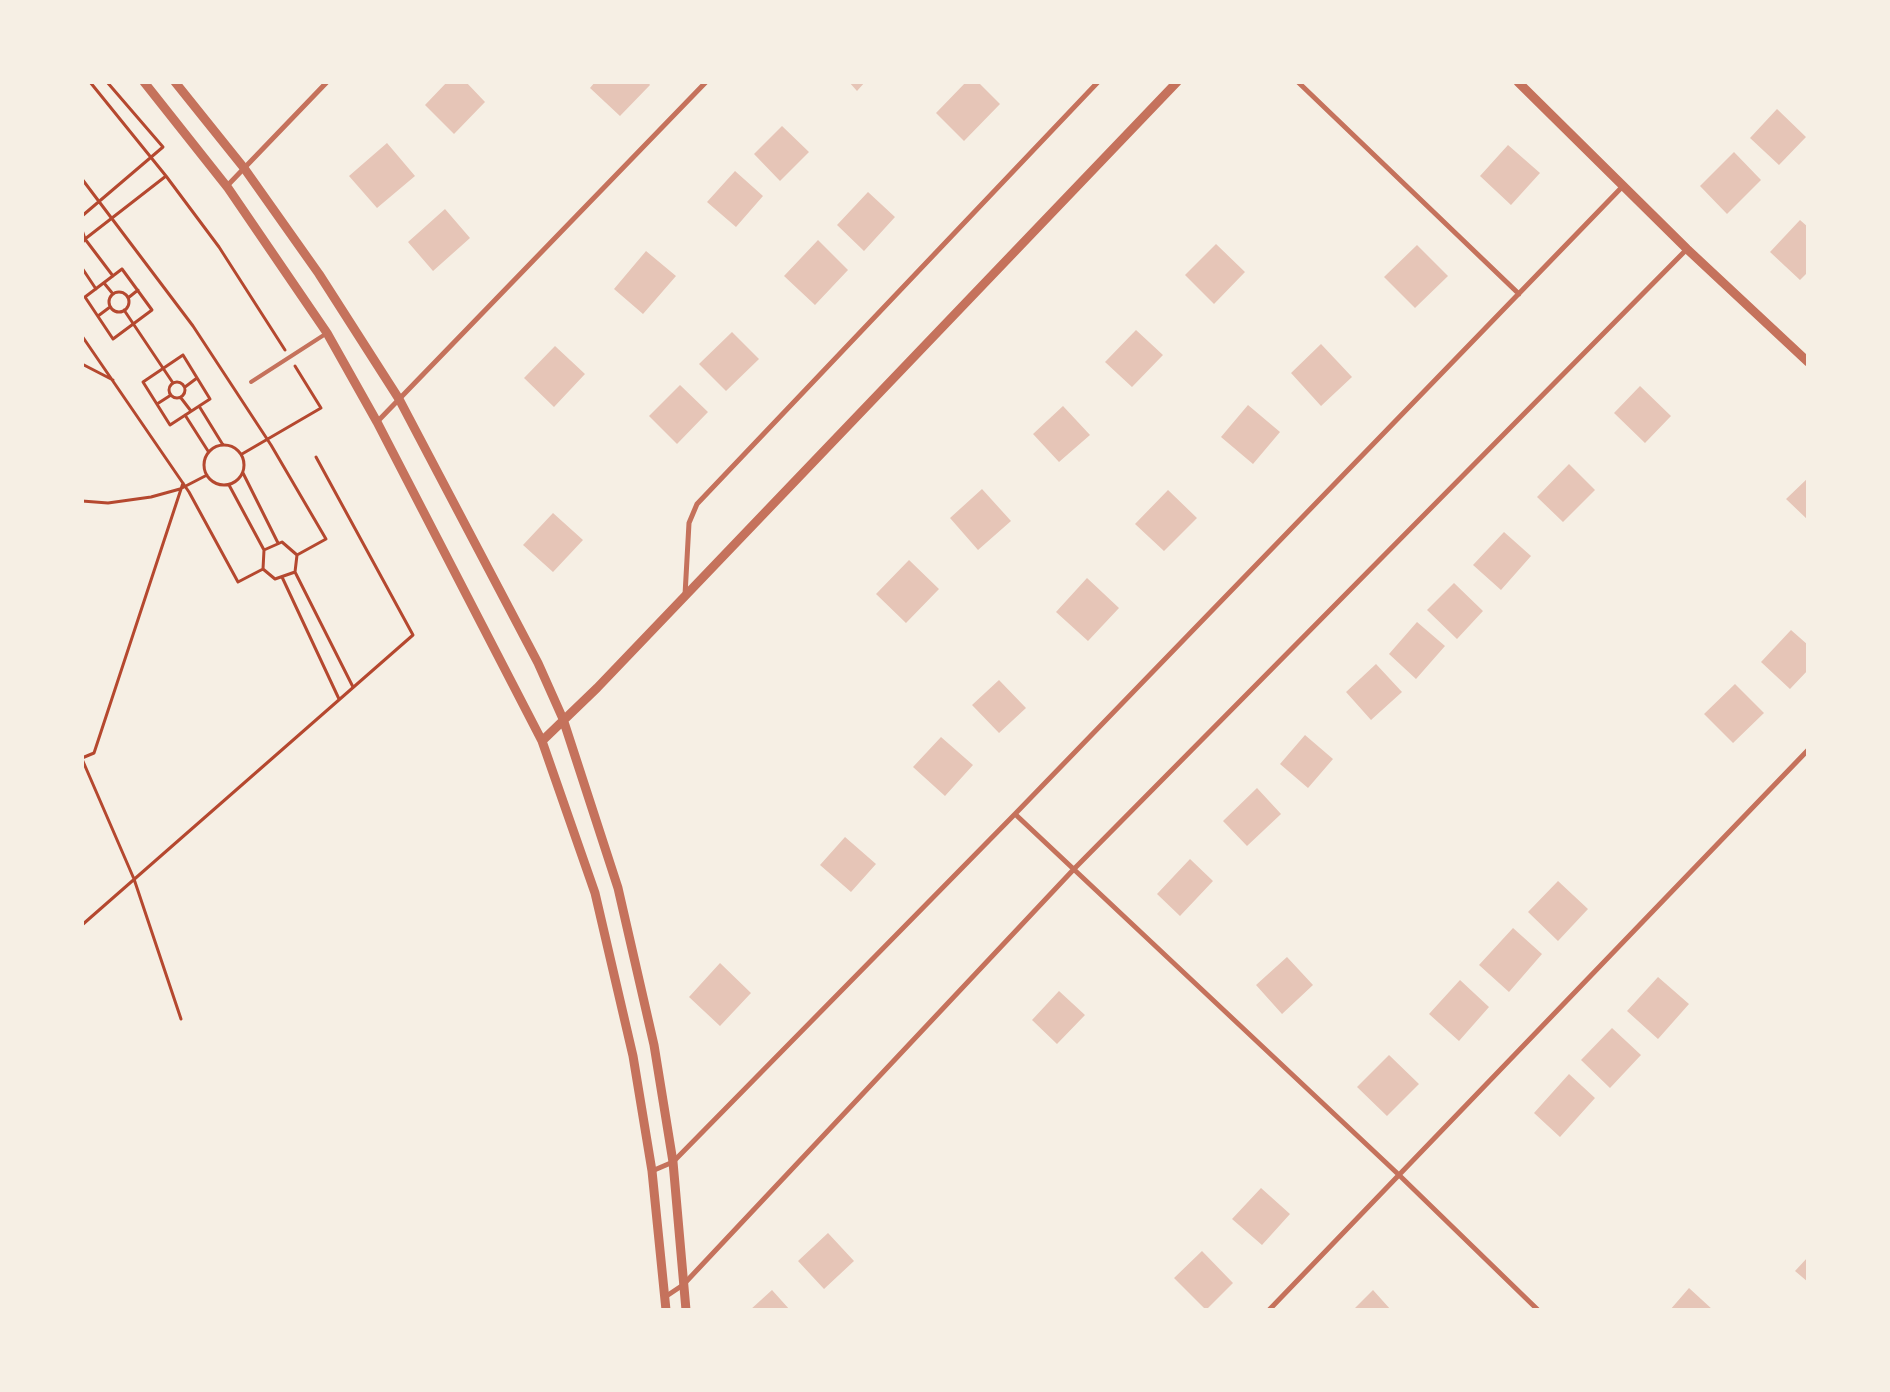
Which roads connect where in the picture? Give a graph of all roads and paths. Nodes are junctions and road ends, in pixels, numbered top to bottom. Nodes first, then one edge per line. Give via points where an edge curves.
1 (90, 82) edge
2 (107, 82) edge
3 (144, 82) edge
4 (175, 82) edge
5 (327, 82) edge
6 (706, 82) edge
7 (1098, 82) edge
8 (1177, 82) edge
9 (1298, 82) edge
10 (1518, 82) edge
11 (152, 158) junction
12 (244, 168) junction
13 (166, 176) junction
14 (82, 179) edge
15 (227, 186) junction
16 (1623, 186) junction
17 (100, 201) junction
18 (82, 216) edge
19 (112, 217) junction
20 (82, 230) edge
21 (85, 238) junction
22 (82, 243) edge
23 (1686, 249) junction
24 (82, 268) edge
25 (113, 276) junction
26 (104, 283) junction
27 (96, 289) junction
28 (138, 290) junction
29 (1519, 294) junction
30 (113, 295) junction
31 (128, 298) junction
32 (110, 307) junction
33 (124, 310) junction
34 (98, 316) junction
35 (134, 323) junction
36 (327, 333) junction
37 (82, 336) edge
38 (290, 358) junction
39 (1808, 362) edge
40 (82, 364) edge
41 (163, 369) junction
42 (197, 378) junction
43 (115, 381) junction
44 (250, 382) dead end
45 (173, 383) junction
46 (185, 387) junction
47 (171, 395) junction
48 (181, 398) junction
49 (399, 399) junction
50 (157, 404) junction
51 (199, 406) junction
52 (191, 411) junction
53 (184, 415) junction
54 (377, 422) junction
55 (268, 440) junction
56 (224, 445) junction
57 (208, 451) junction
58 (242, 454) junction
59 (316, 457) dead end
60 (242, 472) junction
61 (207, 475) junction
62 (183, 483) junction
63 (229, 485) junction
64 (185, 487) junction
65 (180, 489) junction
66 (82, 501) edge
67 (278, 543) junction
68 (264, 550) junction
69 (296, 555) junction
70 (263, 569) junction
71 (295, 572) junction
72 (282, 577) junction
73 (685, 596) junction
74 (353, 688) junction
75 (339, 699) junction
76 (563, 719) junction
77 (542, 741) junction
78 (1808, 750) edge
79 (82, 759) edge
80 (1015, 814) junction
81 (1074, 869) junction
82 (134, 879) junction
83 (82, 925) edge
84 (181, 1019) dead end
85 (673, 1162) junction
86 (652, 1171) junction
87 (1398, 1174) junction
88 (683, 1285) junction
89 (665, 1297) junction
90 (666, 1310) edge
91 (686, 1310) edge
92 (1268, 1310) edge
93 (1538, 1310) edge

1 - 11 path
2 - 11 path via 163,147
3 - 15 street
4 - 12 street
5 - 12 street
6 - 49 street
7 - 73 street via 697,504 689,523
8 - 73 street
9 - 29 street
10 - 16 street
11 - 13 path
11 - 17 path
12 - 15 street
12 - 49 street via 319,274
13 - 19 path
13 - 38 path via 219,247
14 - 17 path
15 - 36 street
16 - 23 street
16 - 29 street
17 - 18 path
17 - 19 path
19 - 21 path
19 - 55 path via 193,326
20 - 21 path
21 - 22 path
21 - 25 path
23 - 39 street
23 - 81 street
24 - 27 path
25 - 26 path
25 - 28 path via 122,269
26 - 27 path
26 - 30 path
27 - 34 path via 85,297
28 - 31 path
28 - 35 path via 152,310
29 - 80 street
30 - 31 path via 123,293
30 - 32 path
31 - 33 path via 129,304
32 - 33 path via 114,312
32 - 34 path
33 - 35 path
34 - 35 path via 114,338
35 - 41 path
36 - 38 lane
36 - 54 street
37 - 43 path
38 - 44 lane
38 - 55 path via 321,408
40 - 43 path
41 - 42 path via 183,356
41 - 45 path
41 - 50 path via 143,382
42 - 46 path
42 - 51 path via 210,399
43 - 62 path
45 - 46 path via 177,381
45 - 47 path via 168,392
46 - 48 path
47 - 48 path
47 - 50 path
48 - 52 path
49 - 54 street
49 - 76 street via 538,663
50 - 53 path via 170,425
51 - 52 path
51 - 56 path
52 - 53 path
53 - 57 path
54 - 77 street
55 - 58 path
55 - 69 path via 326,538
56 - 57 path
56 - 58 path via 232,446
57 - 61 path via 204,463
58 - 60 path via 245,467
59 - 74 path via 413,635
60 - 63 path via 240,478
60 - 67 path
61 - 63 path via 216,484
61 - 64 path
62 - 64 path
62 - 65 path
63 - 68 path
64 - 65 path
64 - 70 path via 238,582
65 - 66 path via 108,503
65 - 79 path via 94,753
67 - 68 path
67 - 69 path via 282,542
68 - 70 path
69 - 71 path
70 - 72 path via 275,579
71 - 72 path
71 - 74 path
72 - 75 path
73 - 76 street
74 - 75 path
75 - 82 path
76 - 77 street
76 - 85 street via 618,888 654,1045
77 - 86 street via 595,893 633,1056
78 - 87 street
79 - 82 path
80 - 81 street
80 - 85 street
81 - 87 street
81 - 88 street
82 - 83 path
82 - 84 path
85 - 86 street
85 - 88 street
86 - 89 street
87 - 92 street
87 - 93 street
88 - 89 street
88 - 91 street
89 - 90 street

